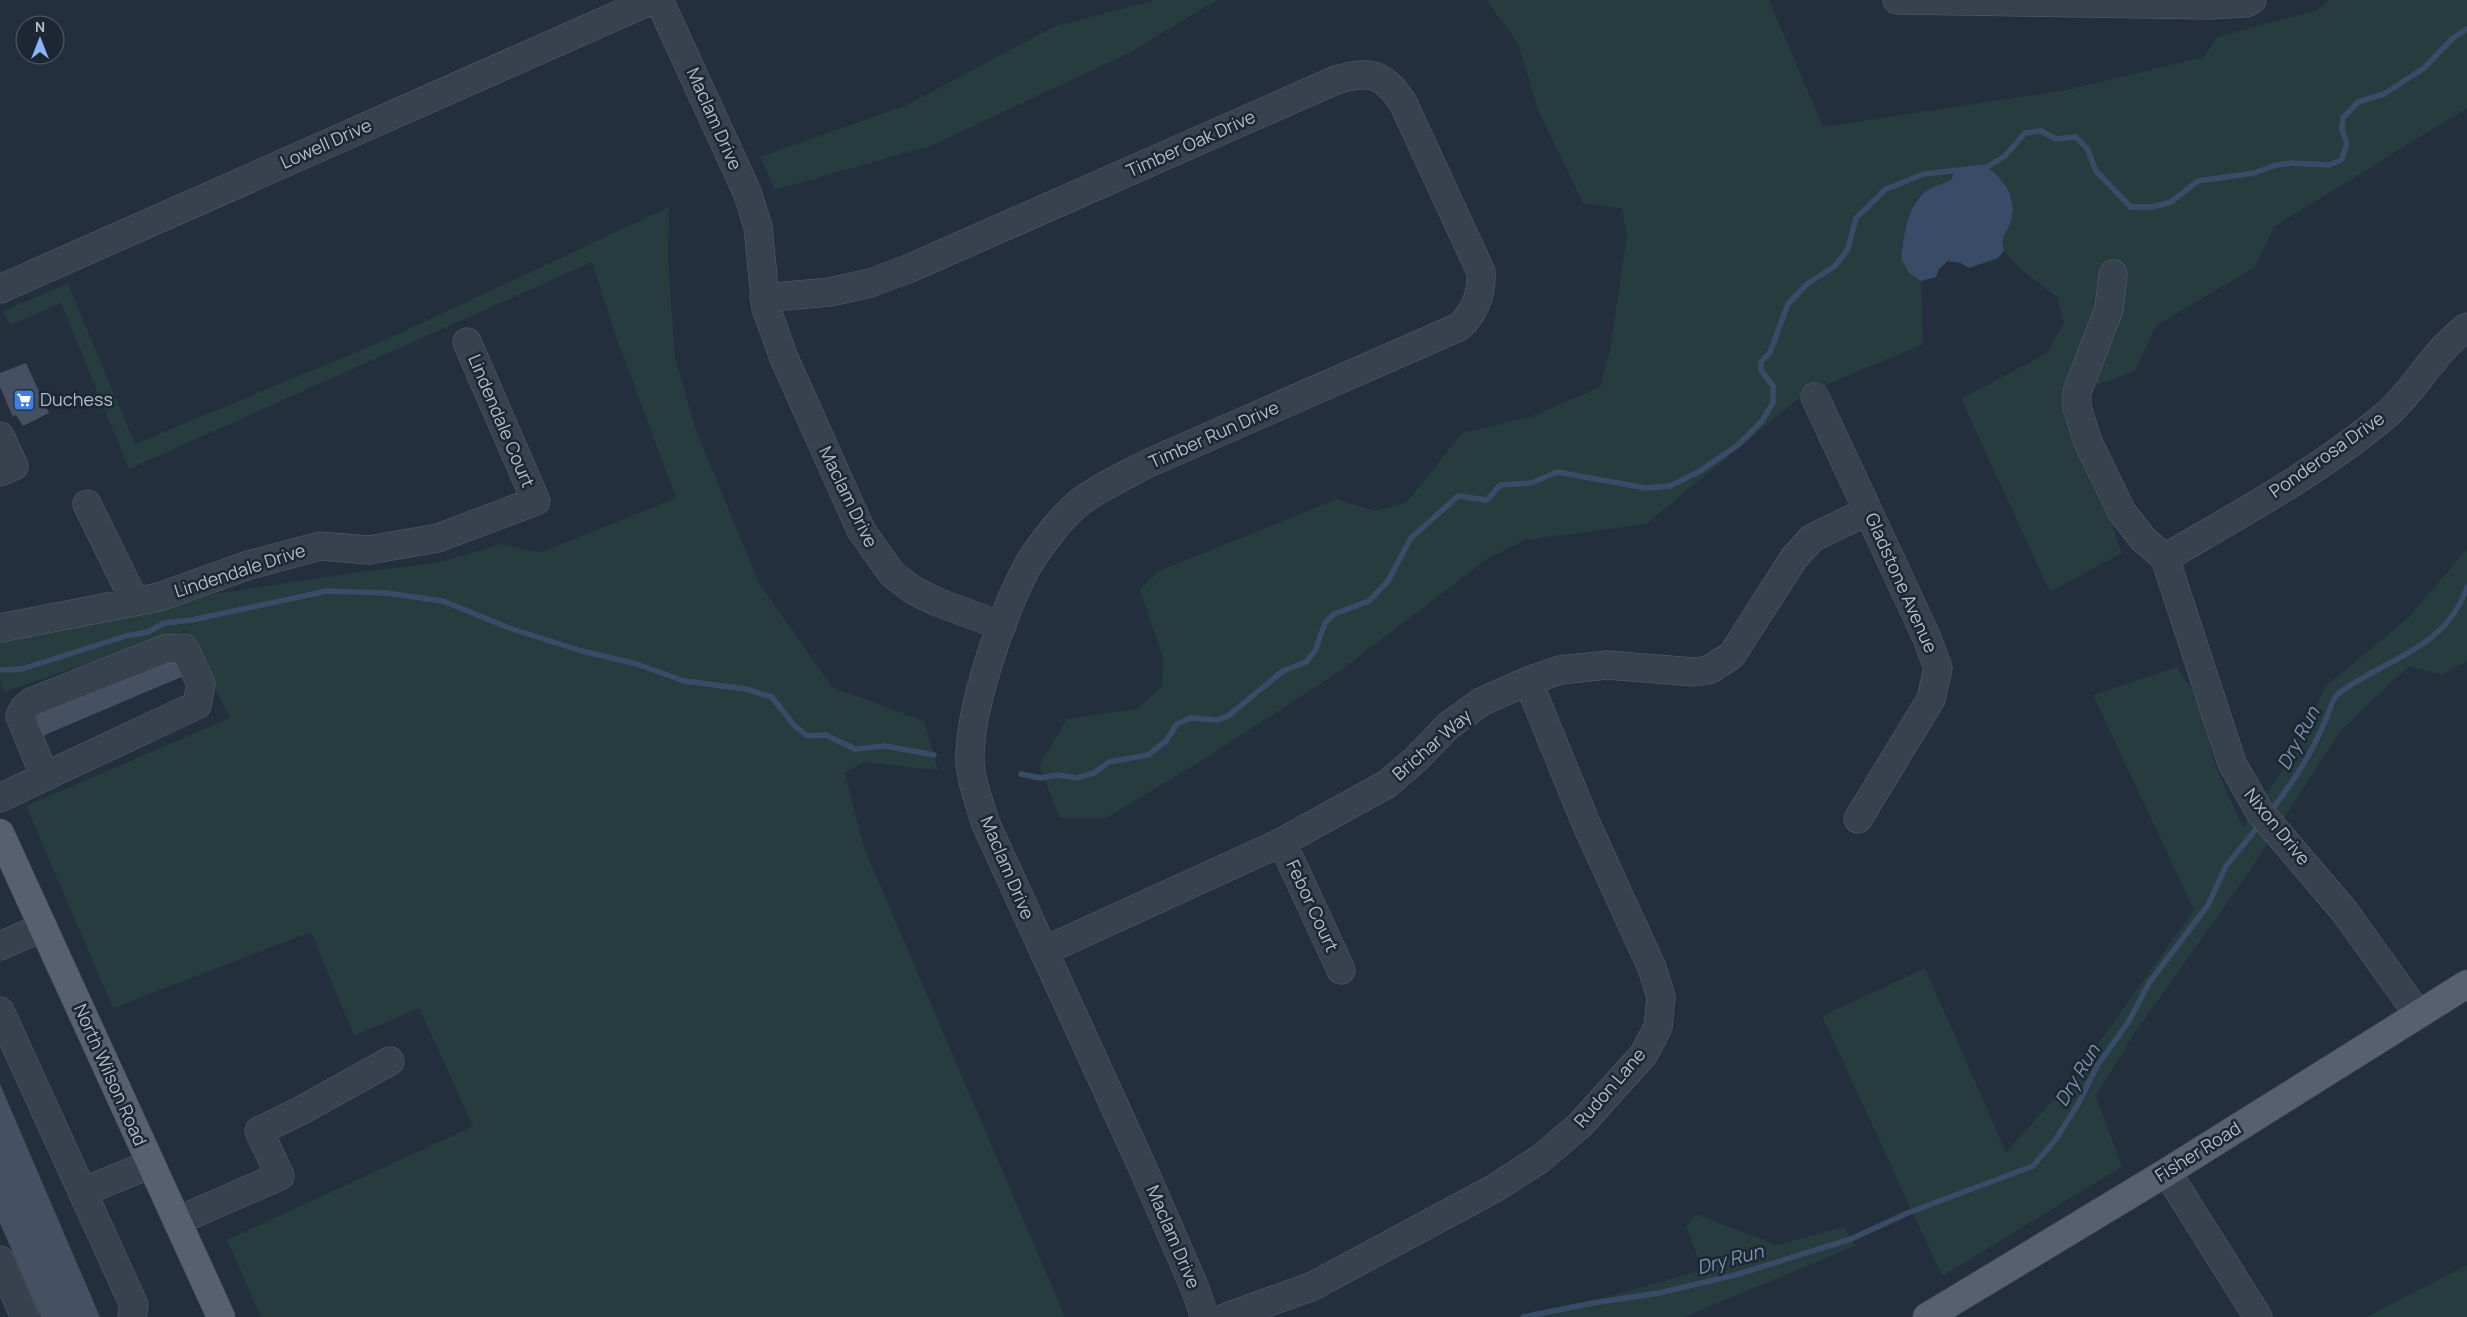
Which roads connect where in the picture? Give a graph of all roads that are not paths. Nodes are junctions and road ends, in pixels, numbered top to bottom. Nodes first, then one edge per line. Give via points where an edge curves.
1 (652, 0) edge
2 (659, 0) edge
3 (1897, 0) edge
4 (2252, 0) edge
5 (2113, 274) dead end
6 (0, 289) edge
7 (764, 298) junction
8 (1476, 303) joint
9 (2467, 327) edge
10 (467, 342) dead end
11 (1815, 397) dead end
12 (0, 436) edge
13 (0, 472) edge
14 (536, 500) joint
15 (87, 504) dead end
16 (1868, 511) junction
17 (2165, 558) junction
18 (135, 602) junction
19 (1002, 626) junction
20 (0, 628) edge
21 (1528, 681) junction
22 (45, 776) junction
23 (0, 798) edge
24 (1858, 819) dead end
25 (1282, 842) junction
26 (3, 847) edge
27 (43, 927) junction
28 (0, 946) edge
29 (1044, 952) junction
30 (1341, 970) dead end
31 (2467, 984) edge
32 (0, 1011) edge
33 (2418, 1014) junction
34 (390, 1061) dead end
35 (150, 1164) junction
36 (2167, 1172) junction
37 (82, 1192) junction
38 (177, 1221) junction
39 (0, 1260) edge
40 (25, 1317) edge
41 (132, 1317) edge
42 (221, 1317) edge
43 (1204, 1317) edge
44 (1227, 1317) edge
45 (1927, 1317) edge
46 (2258, 1317) edge

1 - 6 street, Lowell Drive
2 - 7 street, Maclam Drive via 747,192 758,227
3 - 4 street via 2209,5
5 - 17 street via 2109,310 2077,392 2077,407 2088,442 2122,512 2143,539
7 - 8 street, Timber Oak Drive via 830,292 900,272 1336,80 1364,74 1374,75 1392,86 1403,103 1481,272
7 - 19 street, Maclam Drive via 784,358 861,530 874,552 892,574 913,590
8 - 19 street, Timber Run Drive via 1470,316 1458,327 1149,463 1078,503 1028,567
9 - 17 street, Ponderosa Drive via 2385,415 2298,480
10 - 14 street, Lindendale Court
11 - 16 street, Gladstone Avenue
12 - 13 street via 14,466
14 - 18 street, Lindendale Drive via 438,538 368,550 320,546
15 - 18 street
16 - 21 street, Brichar Way via 1812,538 1794,558 1732,655 1709,670 1694,672 1607,664 1560,670
16 - 24 street, Gladstone Avenue via 1938,668 1931,699
17 - 33 street, Nixon Drive via 2232,763 2265,818 2345,912
18 - 20 street, Lindendale Drive
19 - 29 street, Maclam Drive via 977,704 970,764 985,822
21 - 25 street, Brichar Way via 1481,702 1448,726 1387,784
21 - 44 street, Rudon Lane via 1585,821 1652,968 1661,997 1658,1027 1644,1054 1580,1125 1540,1159 1495,1188 1313,1286
22 - 22 street via 197,704 201,684 184,648 165,649 31,702 24,708 20,716
22 - 23 street
25 - 29 street, Brichar Way
25 - 30 street, Febor Court
26 - 27 main road, North Wilson Road
27 - 28 street
27 - 35 main road, North Wilson Road
29 - 43 street, Maclam Drive via 1145,1172
31 - 33 main road, Fisher Road
32 - 37 street
33 - 36 main road, Fisher Road
34 - 38 street via 259,1131 280,1176
35 - 37 street
35 - 38 main road, North Wilson Road
36 - 45 main road, Fisher Road
36 - 46 street
37 - 41 street via 134,1305
38 - 42 main road, North Wilson Road
39 - 40 street

